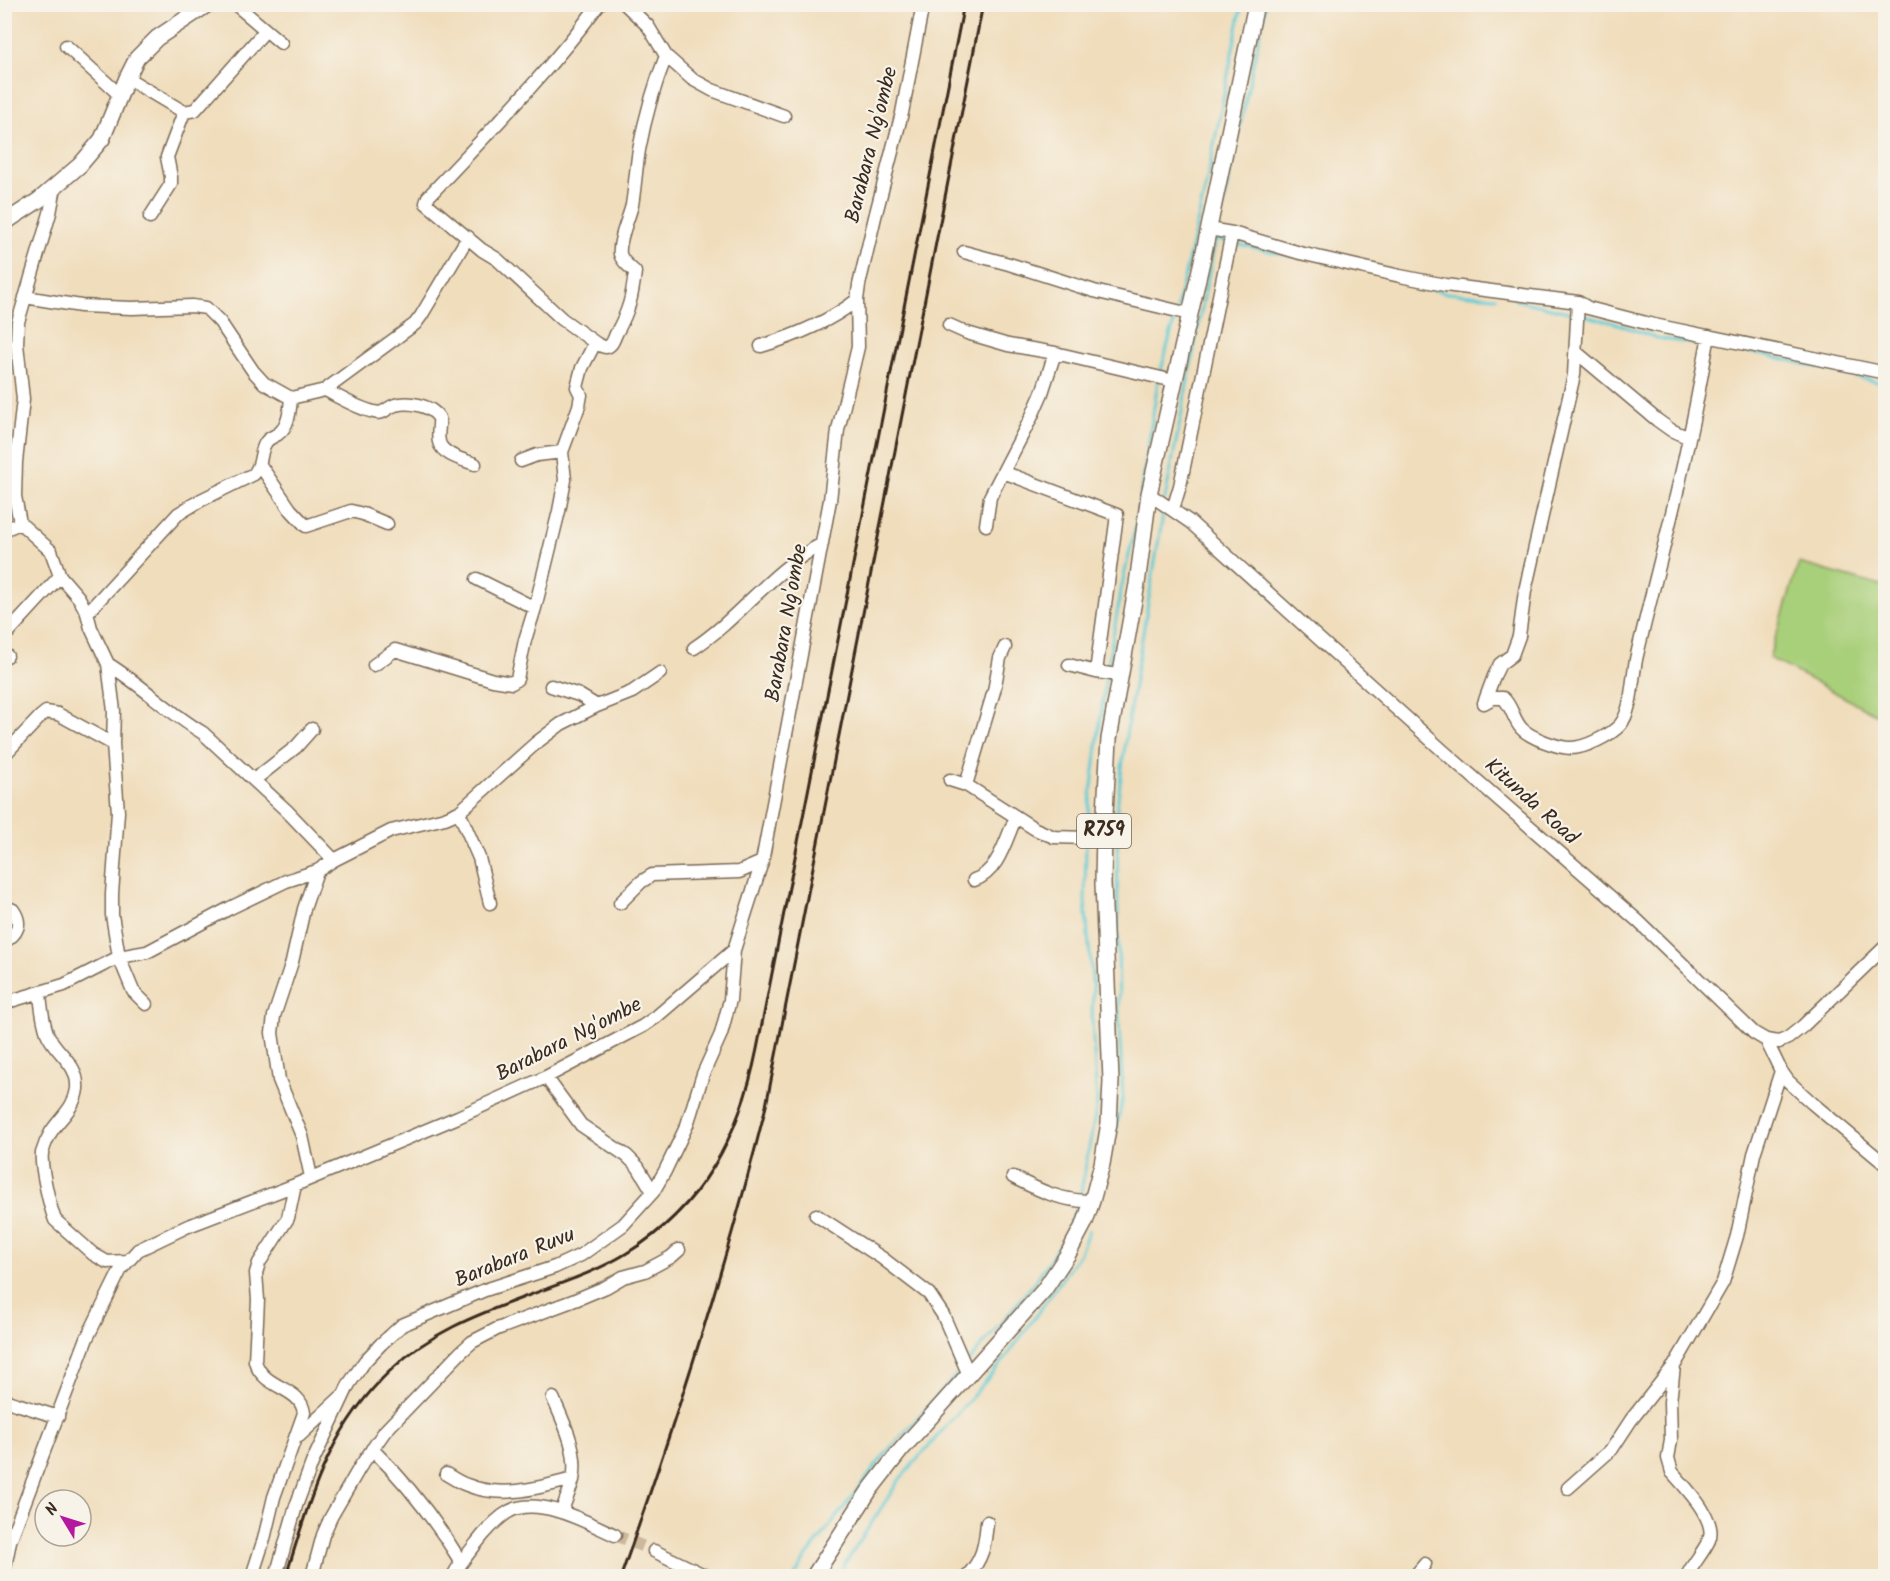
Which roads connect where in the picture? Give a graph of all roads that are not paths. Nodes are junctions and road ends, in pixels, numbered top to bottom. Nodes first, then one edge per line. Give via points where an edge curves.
1 (235, 4) edge
2 (599, 4) edge
3 (625, 4) edge
4 (923, 4) edge
5 (1256, 4) edge
6 (197, 6) edge
7 (265, 31) junction
8 (281, 43) dead end
9 (66, 46) dead end
10 (666, 56) junction
11 (127, 78) junction
12 (121, 96) junction
13 (184, 112) junction
14 (784, 116) dead end
15 (55, 187) junction
16 (150, 217) dead end
17 (4, 223) edge
18 (1209, 229) junction
19 (1232, 233) junction
20 (468, 237) junction
21 (964, 252) dead end
22 (25, 297) junction
23 (857, 300) junction
24 (1578, 302) junction
25 (1190, 314) junction
26 (949, 325) dead end
27 (1709, 336) junction
28 (595, 343) junction
29 (762, 346) dead end
30 (1576, 352) junction
31 (1055, 353) junction
32 (1886, 373) edge
33 (1174, 381) junction
34 (325, 390) junction
35 (291, 398) junction
36 (1689, 438) junction
37 (562, 452) junction
38 (521, 461) dead end
39 (475, 464) dead end
40 (260, 465) junction
41 (1003, 472) junction
42 (1149, 494) junction
43 (1173, 509) junction
44 (20, 523) junction
45 (387, 524) dead end
46 (986, 525) dead end
47 (4, 530) edge
48 (822, 544) junction
49 (60, 576) junction
50 (477, 579) dead end
51 (535, 608) junction
52 (87, 613) junction
53 (4, 637) edge
54 (1005, 647) dead end
55 (694, 648) dead end
56 (108, 664) junction
57 (374, 665) dead end
58 (1069, 665) dead end
59 (1096, 672) junction
60 (660, 673) dead end
61 (1120, 675) junction
62 (551, 687) dead end
63 (597, 706) junction
64 (312, 729) dead end
65 (113, 744) junction
66 (4, 755) edge
67 (254, 780) junction
68 (950, 780) dead end
69 (966, 785) junction
70 (459, 812) junction
71 (1016, 817) junction
72 (1104, 831) junction
73 (334, 860) junction
74 (762, 862) junction
75 (317, 871) junction
76 (974, 880) dead end
77 (490, 903) dead end
78 (620, 903) dead end
79 (6, 907) dead end
80 (4, 942) edge
81 (1886, 946) edge
82 (734, 950) junction
83 (119, 957) junction
84 (40, 993) junction
85 (4, 1003) edge
86 (146, 1004) dead end
87 (1766, 1040) junction
88 (1781, 1071) junction
89 (546, 1077) junction
90 (1886, 1165) edge
91 (311, 1177) junction
92 (1013, 1177) dead end
93 (296, 1185) junction
94 (653, 1192) junction
95 (1092, 1202) junction
96 (816, 1215) dead end
97 (679, 1250) dead end
98 (126, 1262) junction
99 (1674, 1366) junction
100 (969, 1375) junction
101 (344, 1394) junction
102 (553, 1398) dead end
103 (4, 1400) edge
104 (58, 1417) junction
105 (296, 1439) junction
106 (372, 1449) junction
107 (446, 1474) dead end
108 (573, 1479) junction
109 (1568, 1488) dead end
110 (562, 1511) junction
111 (987, 1522) dead end
112 (615, 1535) tunnel mouth
113 (654, 1551) tunnel mouth
114 (461, 1562) junction
115 (1425, 1564) dead end
116 (4, 1572) edge
117 (252, 1576) edge
118 (276, 1576) edge
119 (312, 1576) edge
120 (453, 1576) edge
121 (706, 1576) edge
122 (814, 1576) edge
123 (967, 1576) edge
124 (1415, 1576) edge
125 (1687, 1576) edge

1 - 7 street
2 - 20 street via 549,67 428,197 426,203
3 - 10 street via 648,26
4 - 23 street, Barabara Ng'ombe via 904,103
5 - 18 main road, R759
6 - 11 main road via 145,48
7 - 8 street
7 - 13 street via 195,110
9 - 12 street
10 - 14 street via 702,85
10 - 28 street via 645,124 632,205 621,245 623,261 635,272 632,294 627,314 612,342 607,346
11 - 12 main road
11 - 13 street
12 - 15 main road via 98,145
13 - 16 street via 167,158 171,184
15 - 17 main road
15 - 22 street
18 - 19 street
18 - 25 main road, R759
19 - 24 street via 1400,276
19 - 43 street
20 - 28 street
20 - 34 street via 415,324
21 - 25 street via 1094,291
22 - 35 street via 81,306 206,308 264,383
22 - 44 street via 17,344 23,399 15,496
23 - 29 street via 801,332
23 - 48 street, Barabara Ng'ombe via 858,347 838,430
24 - 27 street via 1588,308
24 - 30 street
25 - 33 main road, R759
26 - 31 street via 998,342
27 - 32 street
27 - 36 street
28 - 37 street via 582,368 577,387 581,395 579,406
30 - 36 street via 1657,420
30 - 36 street via 1519,636 1512,655 1500,664 1484,703 1503,698 1520,728 1532,737 1571,748 1604,737 1620,725 1628,709 1634,665
31 - 33 street
31 - 41 street via 1042,393
33 - 42 main road, R759
34 - 35 street
34 - 39 street via 373,412 383,413 408,403 423,406 439,418 442,448
35 - 40 street via 289,417 280,432 265,444
37 - 38 street
37 - 51 street via 565,480
40 - 45 street via 306,526 351,511
40 - 52 street via 254,474 178,514
41 - 46 street via 990,497
41 - 59 street via 1117,515
42 - 43 street, Kitunda Road
42 - 61 main road, R759
43 - 87 street, Kitunda Road via 1638,921 1754,1033
44 - 47 street
44 - 49 street via 51,551
48 - 55 street via 783,569
48 - 74 street, Barabara Ng'ombe
49 - 52 street
49 - 53 street
50 - 51 street
51 - 57 street via 518,679 512,683 395,650
52 - 56 street
54 - 69 street
56 - 65 street via 114,711
56 - 67 street via 203,733
58 - 59 street
59 - 61 street
60 - 63 street via 632,692
61 - 72 main road, R759 via 1109,739
62 - 63 street via 579,695
63 - 70 street via 553,730
64 - 67 street
65 - 66 street via 58,714 46,712
65 - 83 street via 118,812 112,904
67 - 73 street
68 - 69 street
69 - 71 street
70 - 73 street via 391,831
70 - 77 street via 479,858
71 - 72 street via 1054,837 1086,838
71 - 76 street via 993,867
72 - 95 main road, R759 via 1111,1081 1109,1123
73 - 75 street
74 - 78 street via 739,872 652,875
74 - 82 street, Barabara Ng'ombe
75 - 83 street via 286,881 147,952
75 - 91 street via 272,1033 279,1080 302,1136
79 - 80 street via 13,910 19,923 17,932
81 - 87 street via 1788,1038 1779,1042
82 - 89 street, Barabara Ng'ombe via 643,1026
82 - 94 street, Barabara Ruvu via 730,1000 721,1034 687,1125
83 - 84 street
83 - 86 street via 133,991
84 - 85 street
84 - 98 street via 47,1033 70,1065 77,1083 69,1110 51,1132 42,1153 52,1213 93,1254 107,1262
87 - 88 street
88 - 90 street via 1812,1103
88 - 99 street via 1754,1154 1723,1282
89 - 91 street, Barabara Ng'ombe
89 - 94 street via 581,1125 627,1156
91 - 93 street, Barabara Ng'ombe
92 - 95 street via 1045,1193
93 - 98 street, Barabara Ng'ombe via 147,1244
93 - 105 street via 288,1218 256,1274 255,1361 262,1377 302,1402 304,1413
94 - 101 street, Barabara Ruvu via 623,1225 581,1255 402,1325 365,1361
95 - 100 main road, R759 via 1068,1254 1044,1290
96 - 100 street via 928,1294 939,1308
97 - 106 street via 645,1271 472,1342
98 - 104 street, Barabara Ng'ombe via 87,1338
99 - 109 street via 1612,1449
99 - 125 street via 1668,1458 1672,1472 1701,1508 1711,1533
100 - 122 main road, R759 via 875,1483
101 - 105 street
101 - 118 street, Barabara Ruvu via 312,1462
102 - 108 street via 573,1454
103 - 104 street
104 - 116 street, Barabara Ng'ombe via 10,1541
105 - 117 street via 274,1497
106 - 114 street via 407,1486
106 - 119 street via 331,1517
107 - 108 street via 465,1485 493,1491 542,1487
108 - 110 street
110 - 112 street
110 - 114 street via 534,1507 512,1510 496,1520
111 - 123 street via 982,1554
113 - 121 street
114 - 120 street
115 - 124 street

